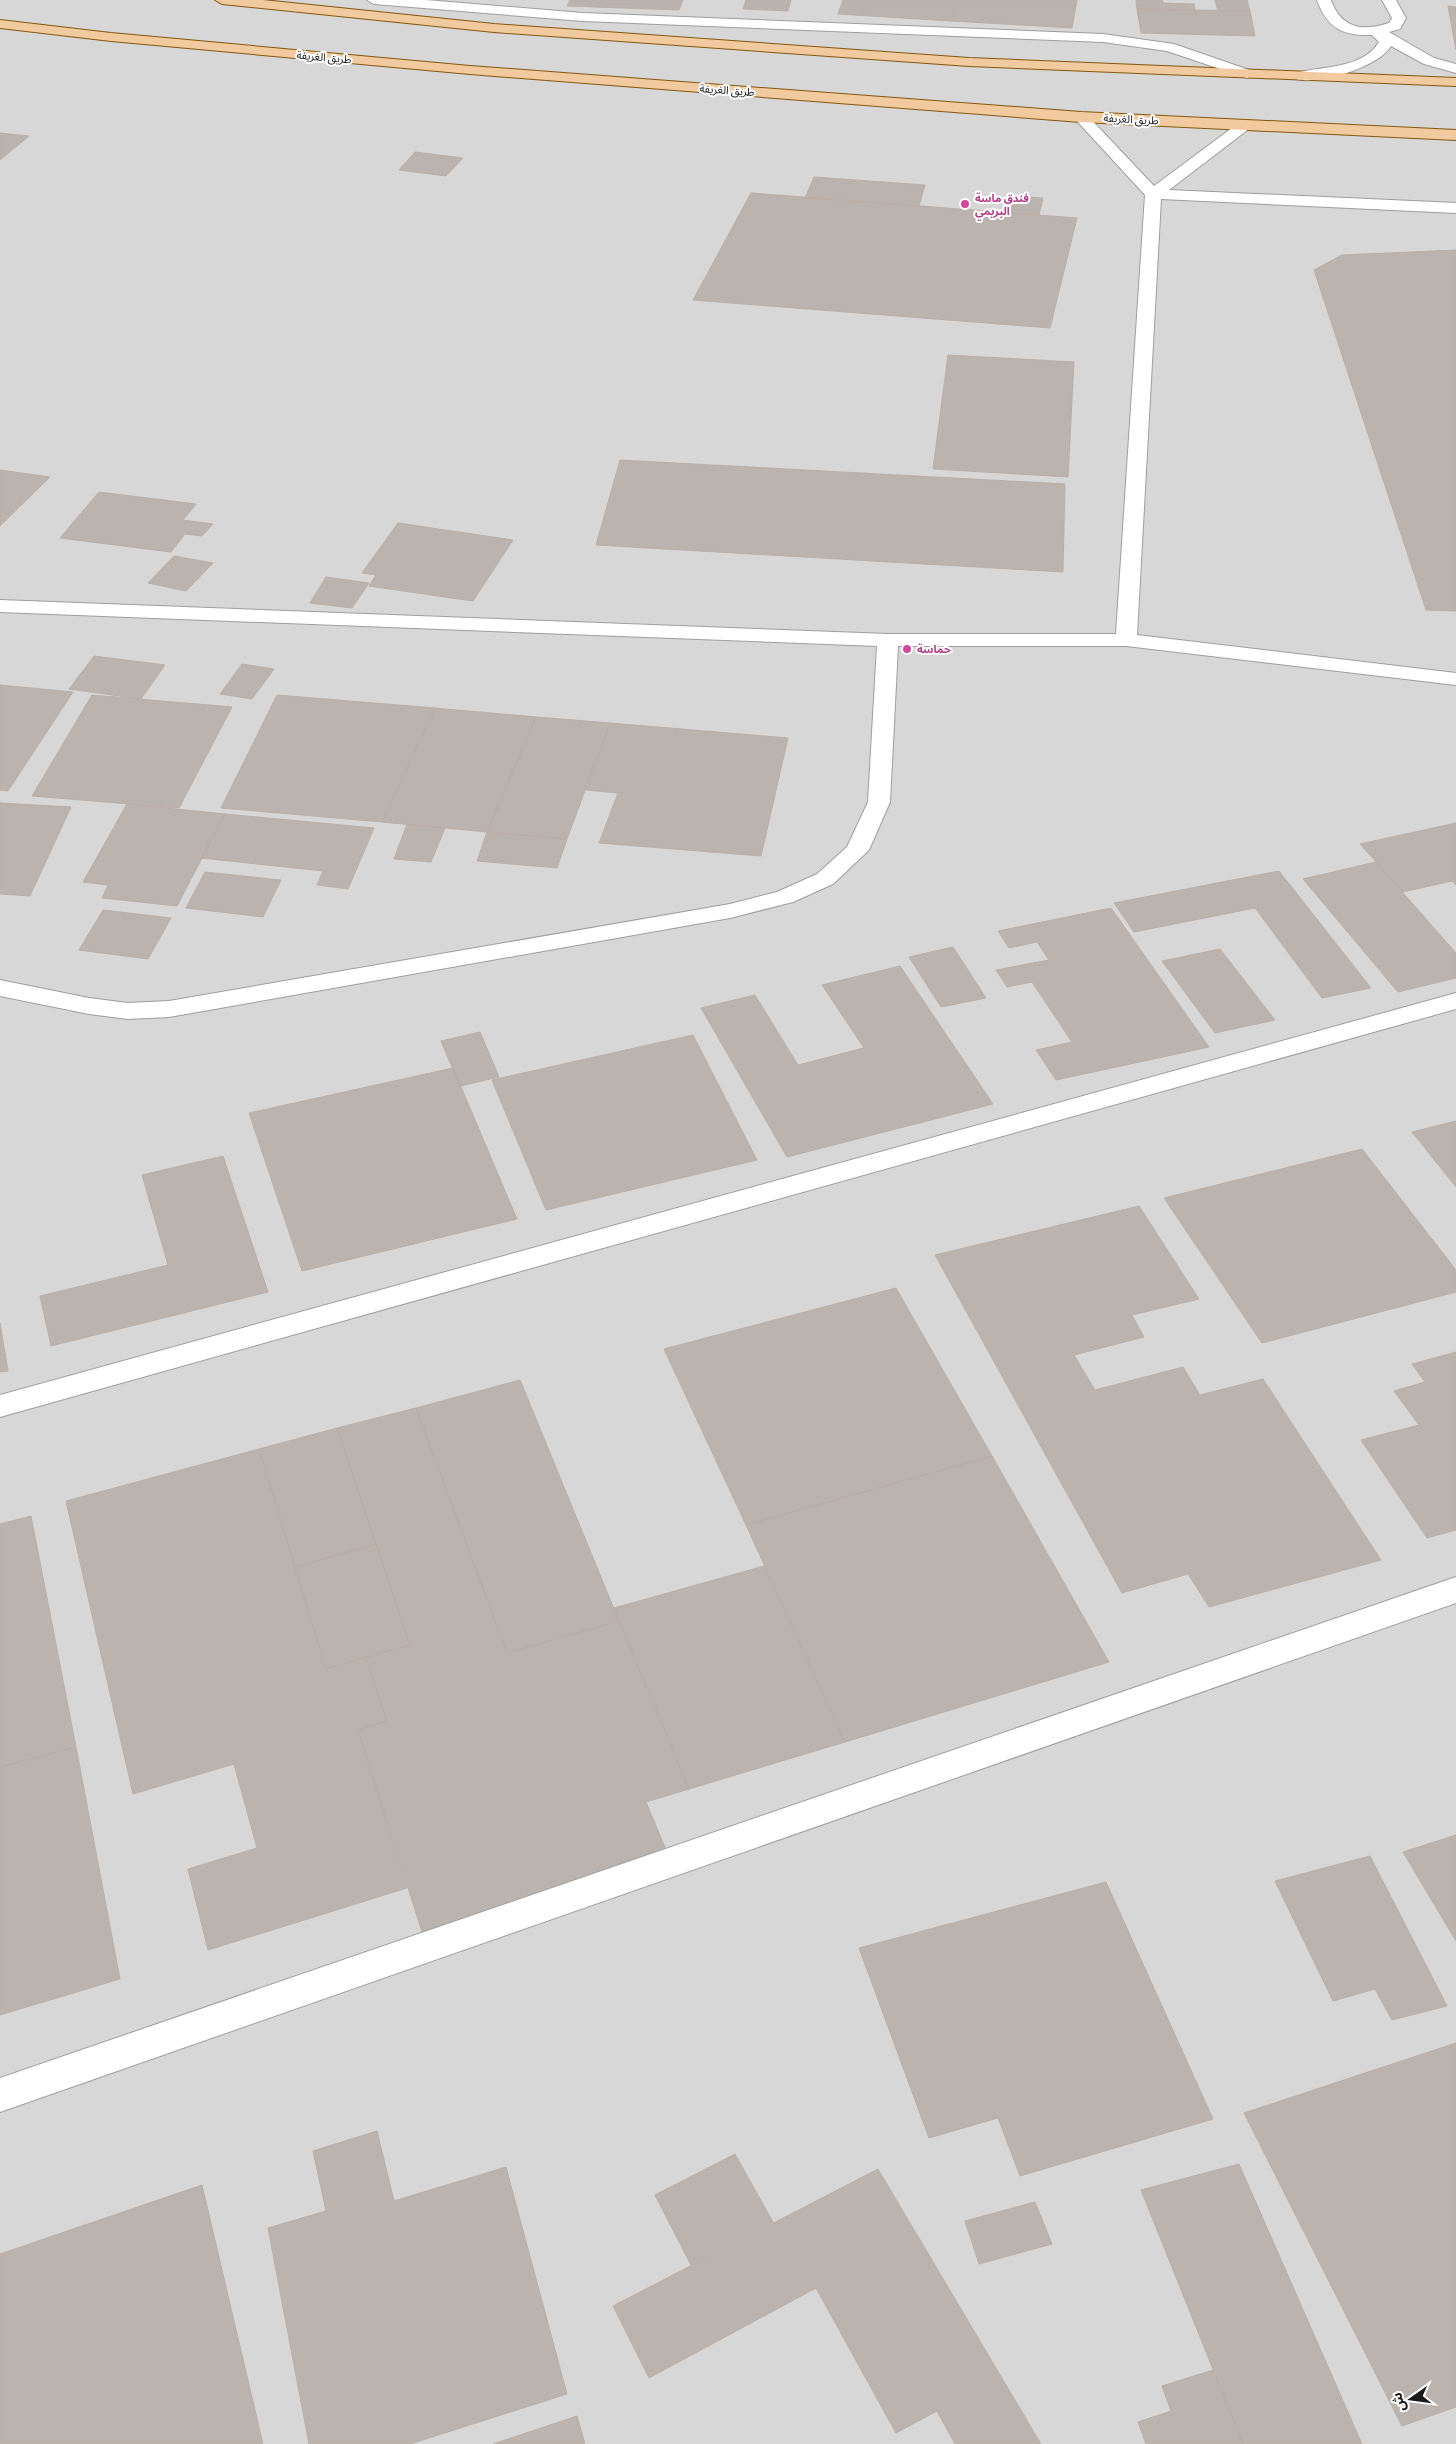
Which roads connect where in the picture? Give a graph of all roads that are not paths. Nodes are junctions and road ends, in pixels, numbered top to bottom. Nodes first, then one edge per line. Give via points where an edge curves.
1 (225, 0) edge
2 (374, 0) edge
3 (1324, 0) edge
4 (1389, 0) edge
5 (0, 24) edge
6 (1376, 31) junction
7 (1456, 69) edge
8 (1247, 74) junction
9 (1301, 76) junction
10 (1456, 82) edge
11 (1081, 117) junction
12 (1245, 125) junction
13 (1456, 135) edge
14 (1153, 194) junction
15 (1456, 208) edge
16 (0, 606) edge
17 (888, 640) junction
18 (1126, 640) junction
19 (1456, 679) edge
20 (0, 988) edge
21 (1456, 1001) edge
22 (0, 1406) edge
23 (1456, 1590) edge
24 (0, 2095) edge

1 - 8 main road via 514,30 969,62
2 - 8 street via 583,16 1112,39 1169,47
3 - 6 street via 1332,19 1347,28
4 - 6 street via 1399,18 1395,26
5 - 11 main road, طريق الغريفة via 470,70
6 - 7 street via 1429,61
6 - 9 street via 1386,42 1385,47 1371,59 1331,72
8 - 9 main road
9 - 10 main road
11 - 12 main road, طريق الغريفة
11 - 14 street
12 - 13 main road, طريق الغريفة
12 - 14 street
14 - 15 street
14 - 18 street
16 - 17 street
17 - 18 street
17 - 20 street via 878,802 857,850 825,880 784,897 730,911 169,1009 128,1011 99,1008
18 - 19 street
21 - 22 street
23 - 24 street

